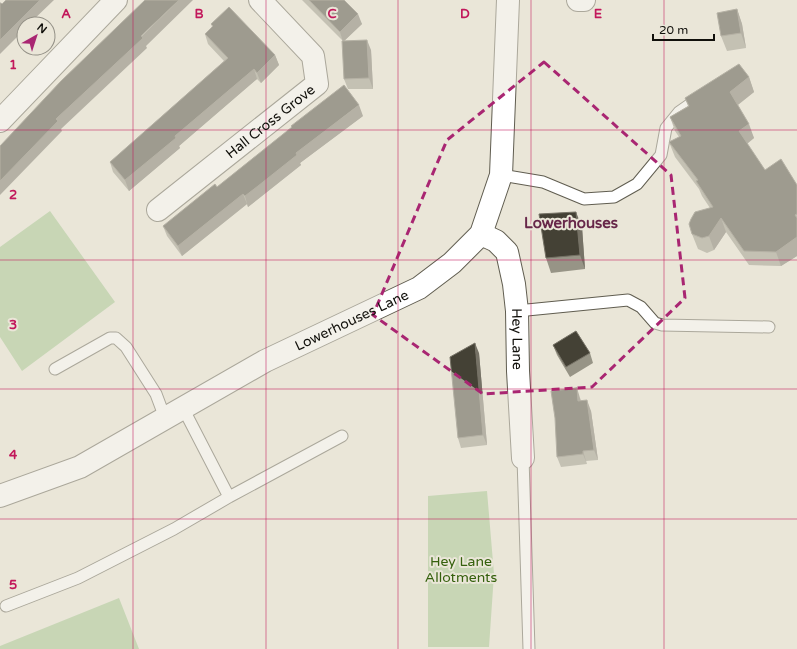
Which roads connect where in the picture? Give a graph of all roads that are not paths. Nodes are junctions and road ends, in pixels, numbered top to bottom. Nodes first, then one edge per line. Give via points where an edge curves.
1 (116, 0) edge
2 (260, 0) edge
3 (508, 0) edge
4 (578, 0) edge
5 (584, 0) edge
6 (708, 91) edge
7 (0, 121) edge
8 (501, 175) junction
9 (158, 210) dead end
10 (481, 234) junction
11 (517, 311) junction
12 (770, 327) dead end
13 (55, 369) dead end
14 (174, 413) junction
15 (342, 436) dead end
16 (523, 458) joint
17 (0, 496) edge
18 (229, 497) junction
19 (6, 606) dead end
20 (529, 649) edge

1 - 7 street
2 - 9 street, Hall Cross Grove via 313,56 317,84
3 - 8 street, Lowerhouses Lane
4 - 5 street
6 - 8 lane via 679,112 666,128 661,155 637,184 614,197 584,199 543,182
8 - 10 street, Lowerhouses Lane
10 - 11 street, Hey Lane via 496,241 507,252
10 - 14 street, Lowerhouses Lane via 452,263 420,288 265,362
11 - 12 lane via 628,300 641,307 655,323 662,325
11 - 16 street, Hey Lane
13 - 14 lane via 110,338 116,338 126,346 156,394
14 - 17 street, Lowerhouses Lane via 80,467
14 - 18 lane
15 - 18 lane
16 - 20 lane
18 - 19 lane via 174,529 78,578

